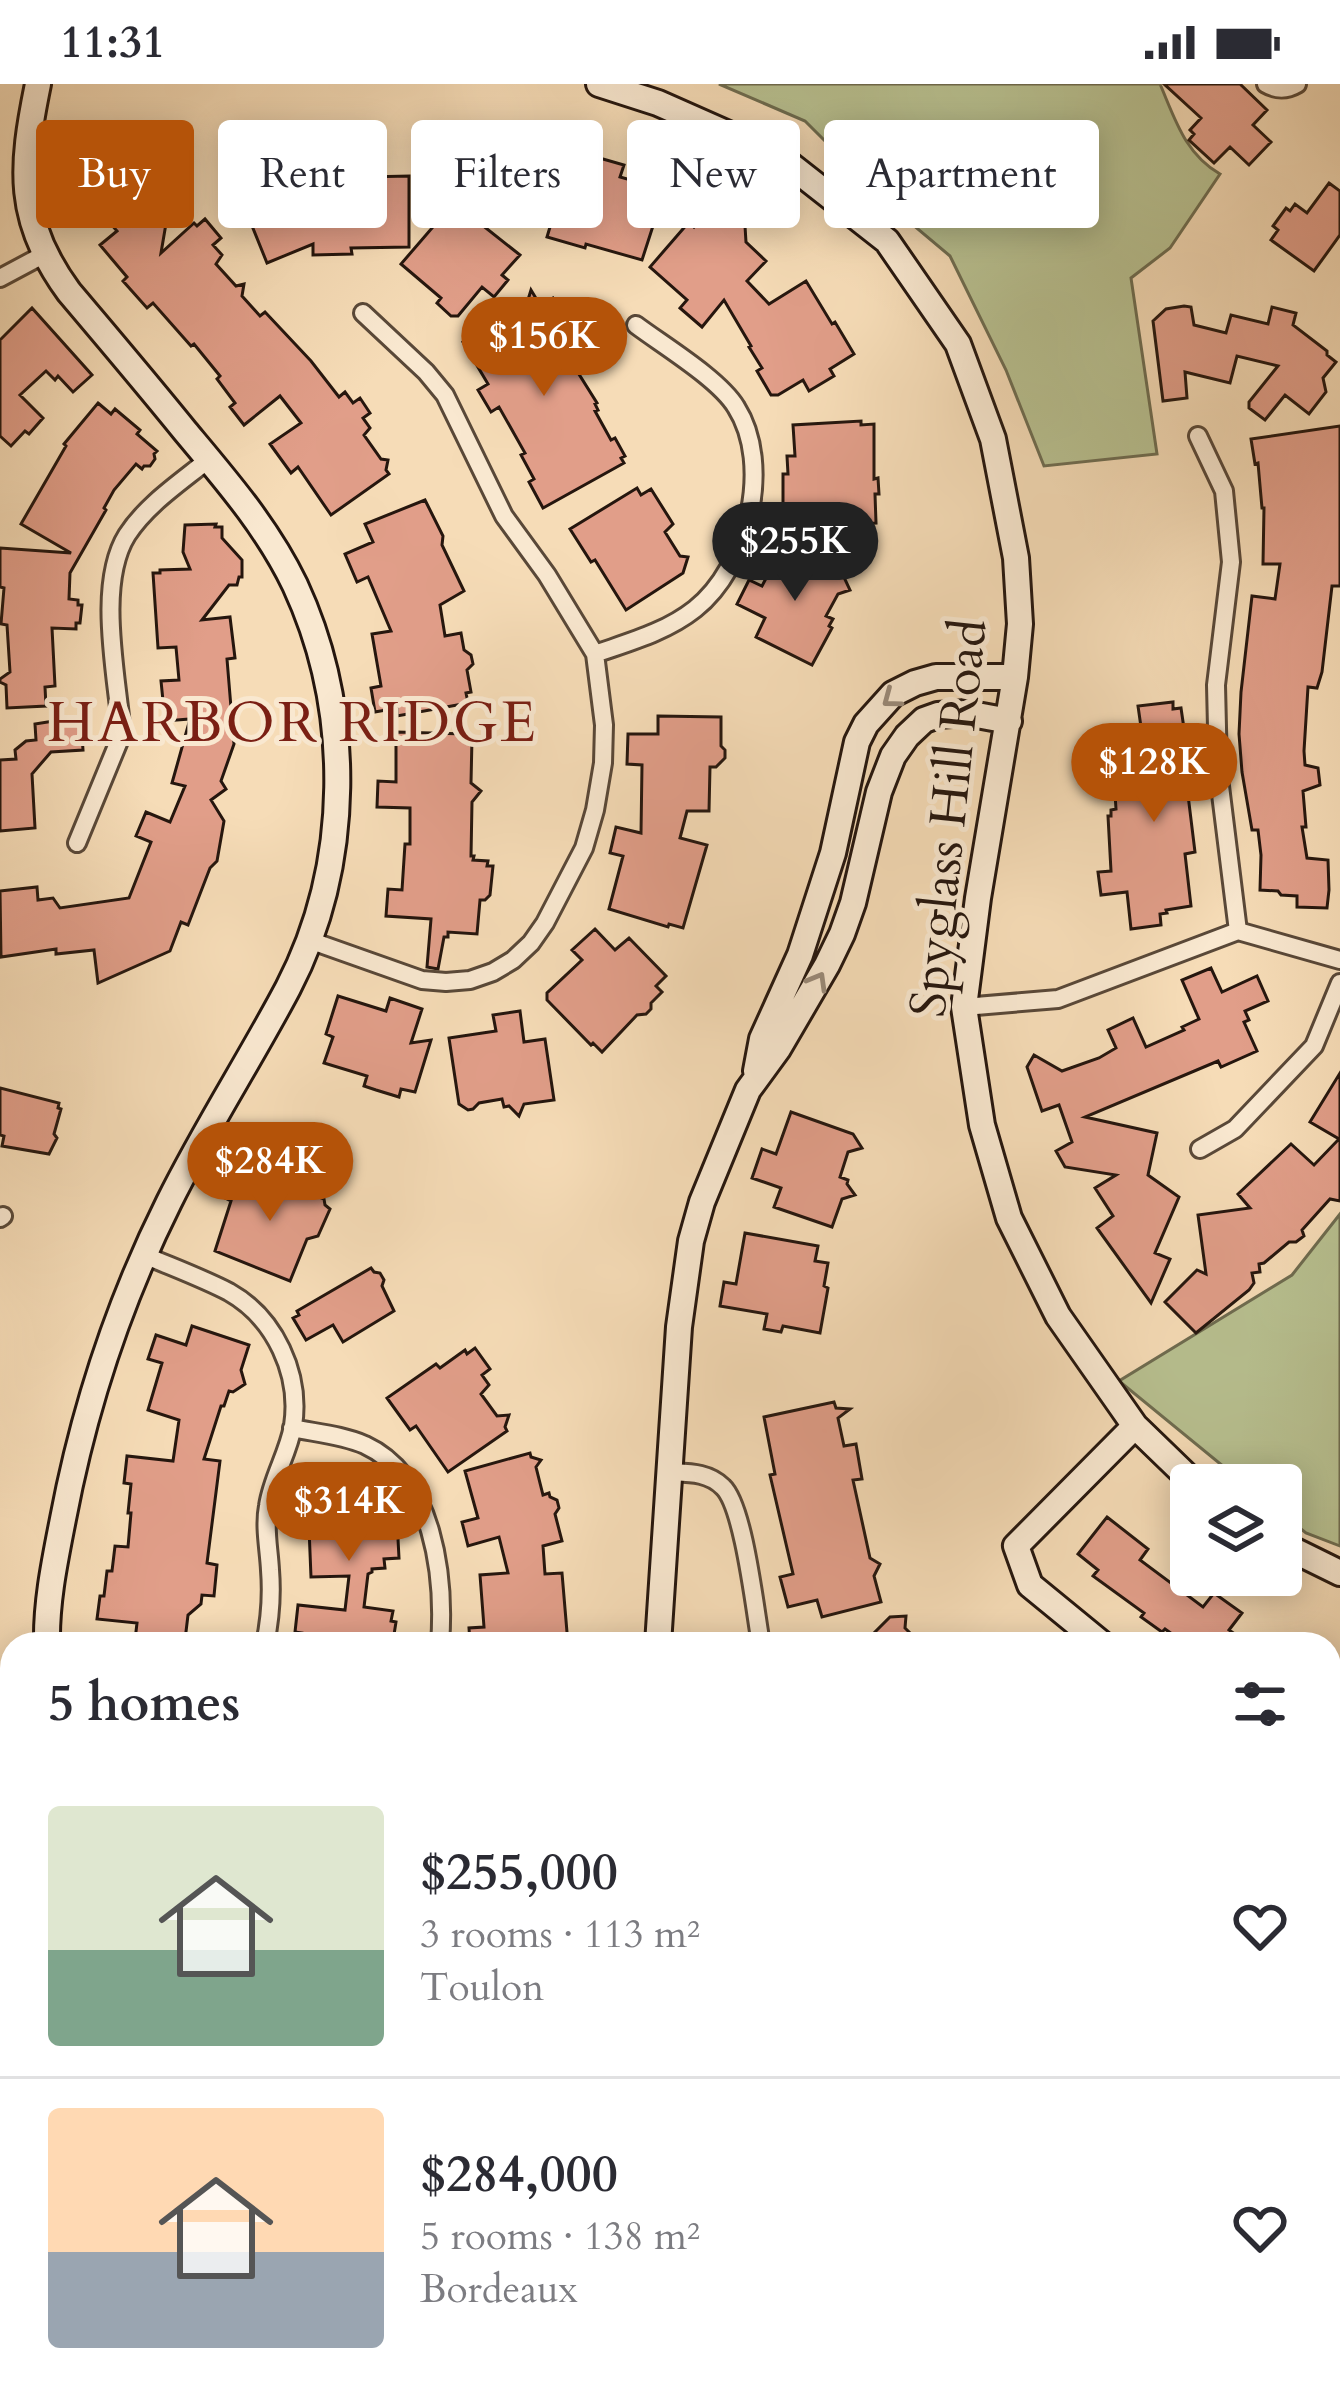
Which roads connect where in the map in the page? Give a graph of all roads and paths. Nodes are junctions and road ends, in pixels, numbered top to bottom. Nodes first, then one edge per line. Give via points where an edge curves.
1 (38, 84) edge
2 (599, 84) edge
3 (1266, 84) edge
4 (1297, 84) edge
5 (45, 254) junction
6 (0, 278) edge
7 (363, 313) dead end
8 (636, 326) dead end
9 (1198, 436) dead end
10 (209, 459) junction
11 (595, 654) junction
12 (1015, 677) junction
13 (1009, 721) junction
14 (861, 734) junction
15 (895, 753) junction
16 (77, 843) dead end
17 (1238, 931) junction
18 (309, 940) junction
19 (1340, 960) edge
20 (1340, 983) edge
21 (964, 1007) junction
22 (755, 1078) junction
23 (1200, 1149) dead end
24 (144, 1255) junction
25 (1135, 1426) junction
26 (292, 1428) junction
27 (1174, 1464) edge
28 (669, 1472) junction
29 (1302, 1554) edge
30 (1340, 1573) edge
31 (47, 1632) edge
32 (266, 1632) edge
33 (440, 1632) edge
34 (659, 1632) edge
35 (758, 1632) edge
36 (1087, 1632) edge

1 - 5 street via 25,172
2 - 12 street, Spyglass Hill Road via 780,157 886,242 958,344 993,439 1016,558
3 - 4 street
5 - 6 street
5 - 10 street
7 - 11 street via 445,395 504,516
8 - 11 street via 734,402 752,449 752,501 732,560 698,607
9 - 17 street via 1224,491 1232,562 1216,685
10 - 16 street via 142,515 113,568 119,742
10 - 18 street via 295,586 326,679 337,758 335,823
11 - 18 street via 604,725 595,810 584,848 531,943 493,972 446,982
12 - 13 street, Spyglass Hill Road
12 -> 14 street via 915,683 876,710
13 - 15 street via 938,715
13 - 21 street, Spyglass Hill Road
14 - 15 street
14 - 22 street via 833,853 762,1039
22 -> 15 street via 842,934
17 - 19 street
17 - 21 street via 1058,999
18 - 24 street
20 - 23 street via 1314,1046 1235,1129
21 - 25 street, Spyglass Hill Road via 982,1125 1009,1218 1058,1316
22 - 28 street via 691,1241
24 - 26 street via 229,1293 261,1318 288,1365
24 - 31 street via 81,1436
25 - 27 street, Spyglass Hill Road
25 - 36 street via 1016,1546 1030,1585
26 - 32 street via 267,1509
26 - 33 street via 369,1447 404,1477 435,1560
28 - 34 street
28 - 35 street via 712,1478 731,1497
29 - 30 street

